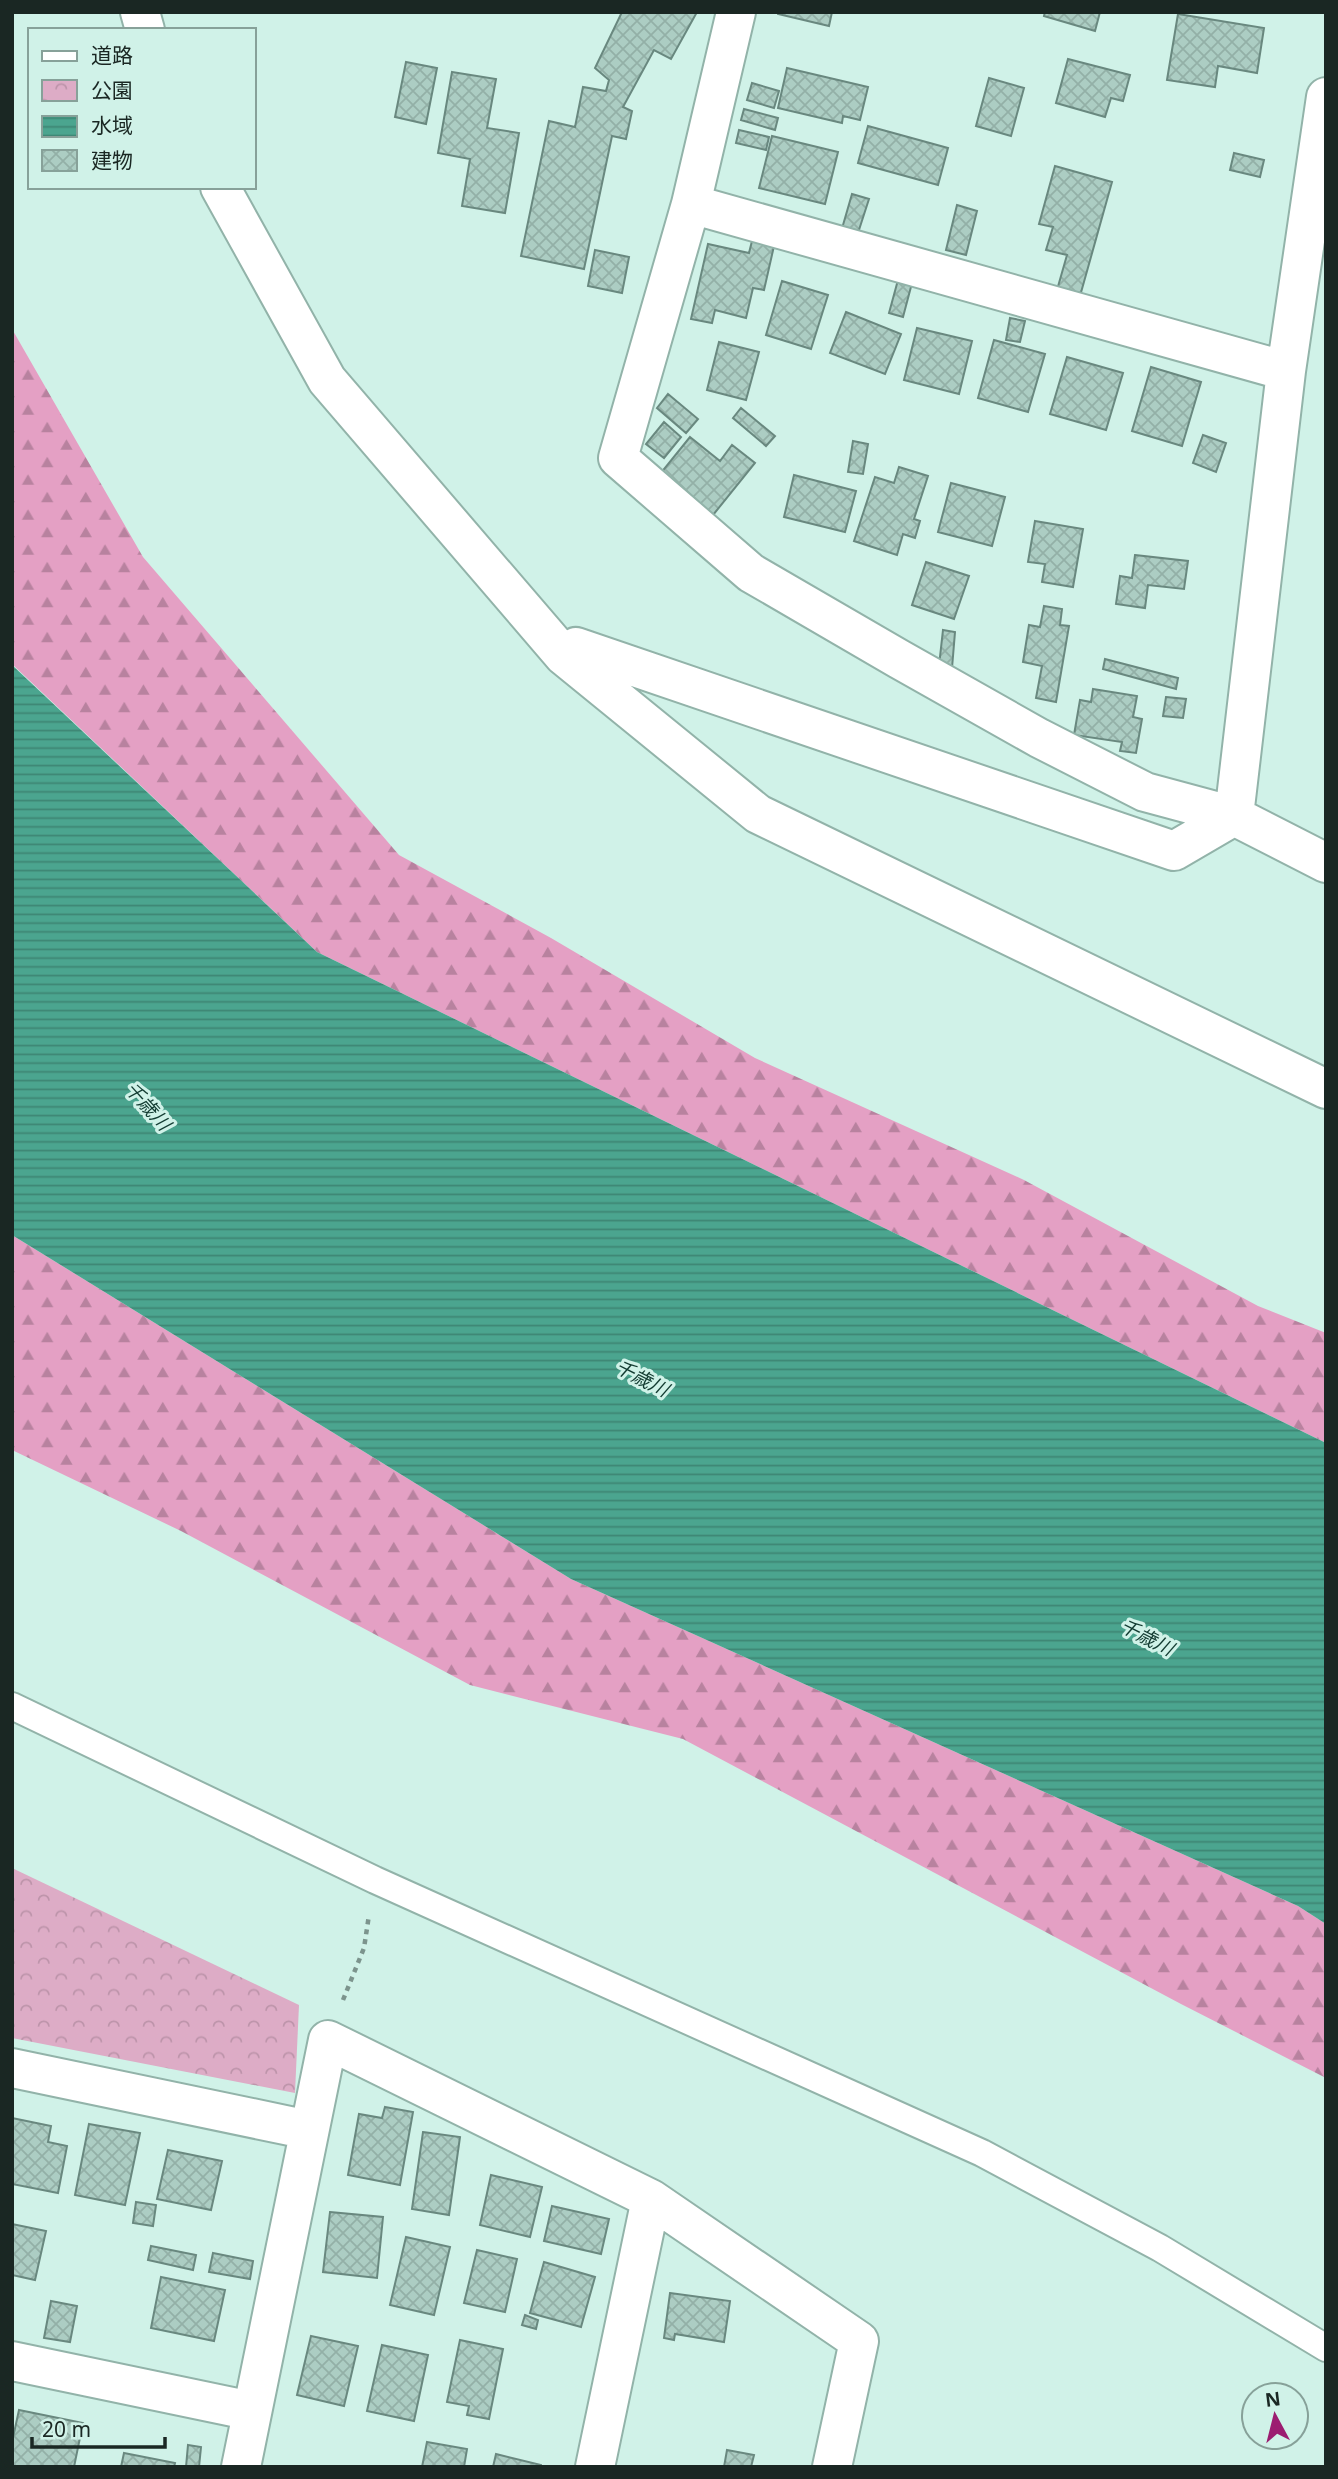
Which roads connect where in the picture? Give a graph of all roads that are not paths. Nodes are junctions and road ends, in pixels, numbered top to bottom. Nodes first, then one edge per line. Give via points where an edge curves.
1 (736, 12) edge
2 (1326, 97) edge
3 (221, 189) edge
4 (691, 204) junction
5 (1286, 371) junction
6 (564, 656) junction
7 (1234, 816) junction
8 (1326, 863) edge
9 (1326, 1088) edge
10 (12, 1706) edge
11 (12, 2068) edge
12 (309, 2130) junction
13 (651, 2199) junction
14 (1326, 2348) edge
15 (12, 2361) edge
16 (252, 2411) junction
17 (241, 2467) edge
18 (595, 2467) edge
19 (832, 2467) edge

1 - 4 street
2 - 5 street
3 - 6 street via 327,380
4 - 5 street
4 - 7 street via 618,458 751,573 1039,738 1145,792
5 - 7 street
6 - 7 street via 576,647 1174,851
6 - 9 street via 758,814
7 - 8 street
10 - 14 lane via 375,1880 982,2153 1160,2248
11 - 12 street
12 - 13 street via 328,2040
12 - 16 street
13 - 18 street
13 - 19 street via 859,2341
15 - 16 street
16 - 17 street

